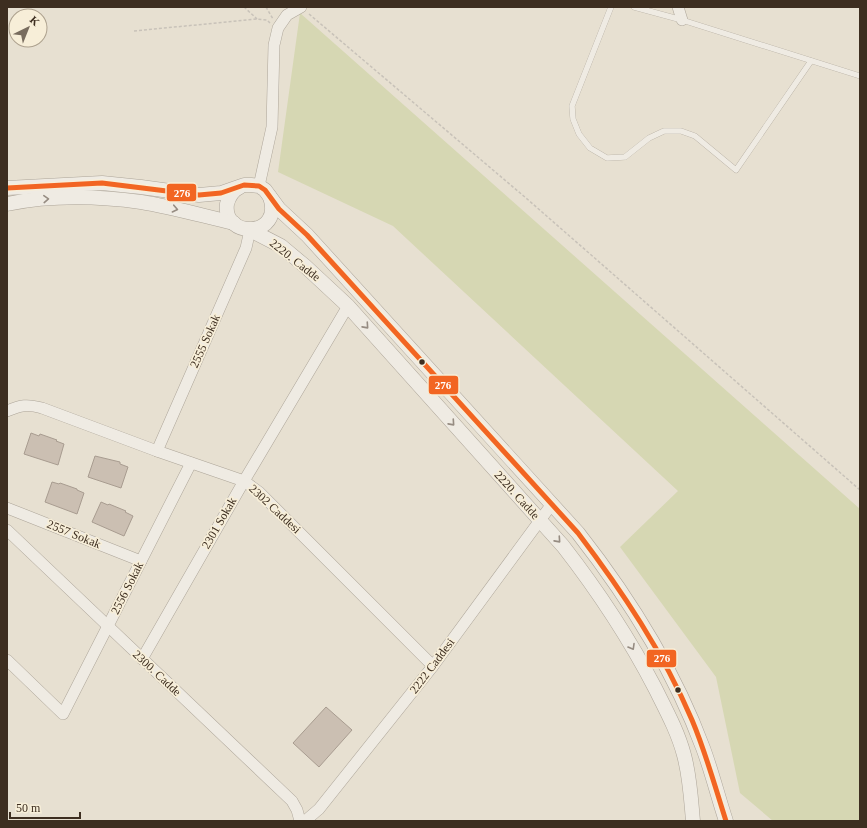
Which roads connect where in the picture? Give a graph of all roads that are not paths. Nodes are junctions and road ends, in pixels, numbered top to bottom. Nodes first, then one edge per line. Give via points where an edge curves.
1 (611, 7) edge
2 (634, 7) edge
3 (678, 7) edge
4 (303, 9) edge
5 (682, 20) junction
6 (811, 61) junction
7 (860, 76) edge
8 (244, 185) junction
9 (259, 186) junction
10 (7, 188) edge
11 (270, 196) junction
12 (7, 204) edge
13 (234, 223) junction
14 (250, 230) junction
15 (348, 306) junction
16 (7, 411) edge
17 (157, 451) junction
18 (192, 462) junction
19 (244, 480) junction
20 (552, 504) junction
21 (7, 508) edge
22 (540, 521) junction
23 (7, 530) edge
24 (141, 561) junction
25 (107, 626) junction
26 (142, 659) junction
27 (7, 660) edge
28 (433, 666) junction
29 (300, 821) edge
30 (305, 821) edge
31 (692, 821) edge
32 (726, 821) edge

1 - 6 lane via 572,106 573,119 579,134 590,148 607,158 624,157 649,138 664,131 681,131 695,136 736,170
2 - 5 lane
3 - 5 street
4 - 9 street via 287,15 278,28 274,44 272,127
5 - 6 lane
6 - 7 lane
8 - 9 street
8 - 10 street via 221,193 199,195 102,183
8 - 13 street via 228,199 228,213
9 - 11 street, 2220. Cadde
11 - 14 street, 2220. Cadde via 272,211 269,218 258,228
11 - 20 street, 2220. Cadde
12 -> 13 street, 2220. Cadde via 67,197 107,199 142,202
13 - 14 street, 2220. Cadde
14 - 15 street, 2220. Cadde via 281,246
14 - 17 street, 2555 Sokak via 246,248
15 - 19 street, 2301 Sokak
15 -> 22 street, 2220. Cadde
16 - 17 street, 2302 Caddesi via 29,404
17 - 18 street, 2302 Caddesi
18 - 19 street, 2302 Caddesi
18 - 24 street, 2556 Sokak
19 - 26 street, 2301 Sokak
19 - 28 street, 2302 Caddesi
20 - 22 street, 2222 Caddesi
20 - 32 street, 2220. Cadde via 578,533 624,595 659,655 704,750
21 - 24 street, 2557 Sokak
22 - 28 street, 2222 Caddesi
22 -> 31 street, 2220. Cadde via 563,546 608,607 668,714 684,754 690,784
23 - 25 street, 2300. Cadde
24 - 25 street, 2556 Sokak
25 - 26 street, 2300. Cadde
25 - 27 street, 2556 Sokak via 62,714
26 - 29 street, 2300. Cadde via 292,801
28 - 30 street, 2222 Caddesi via 319,809

